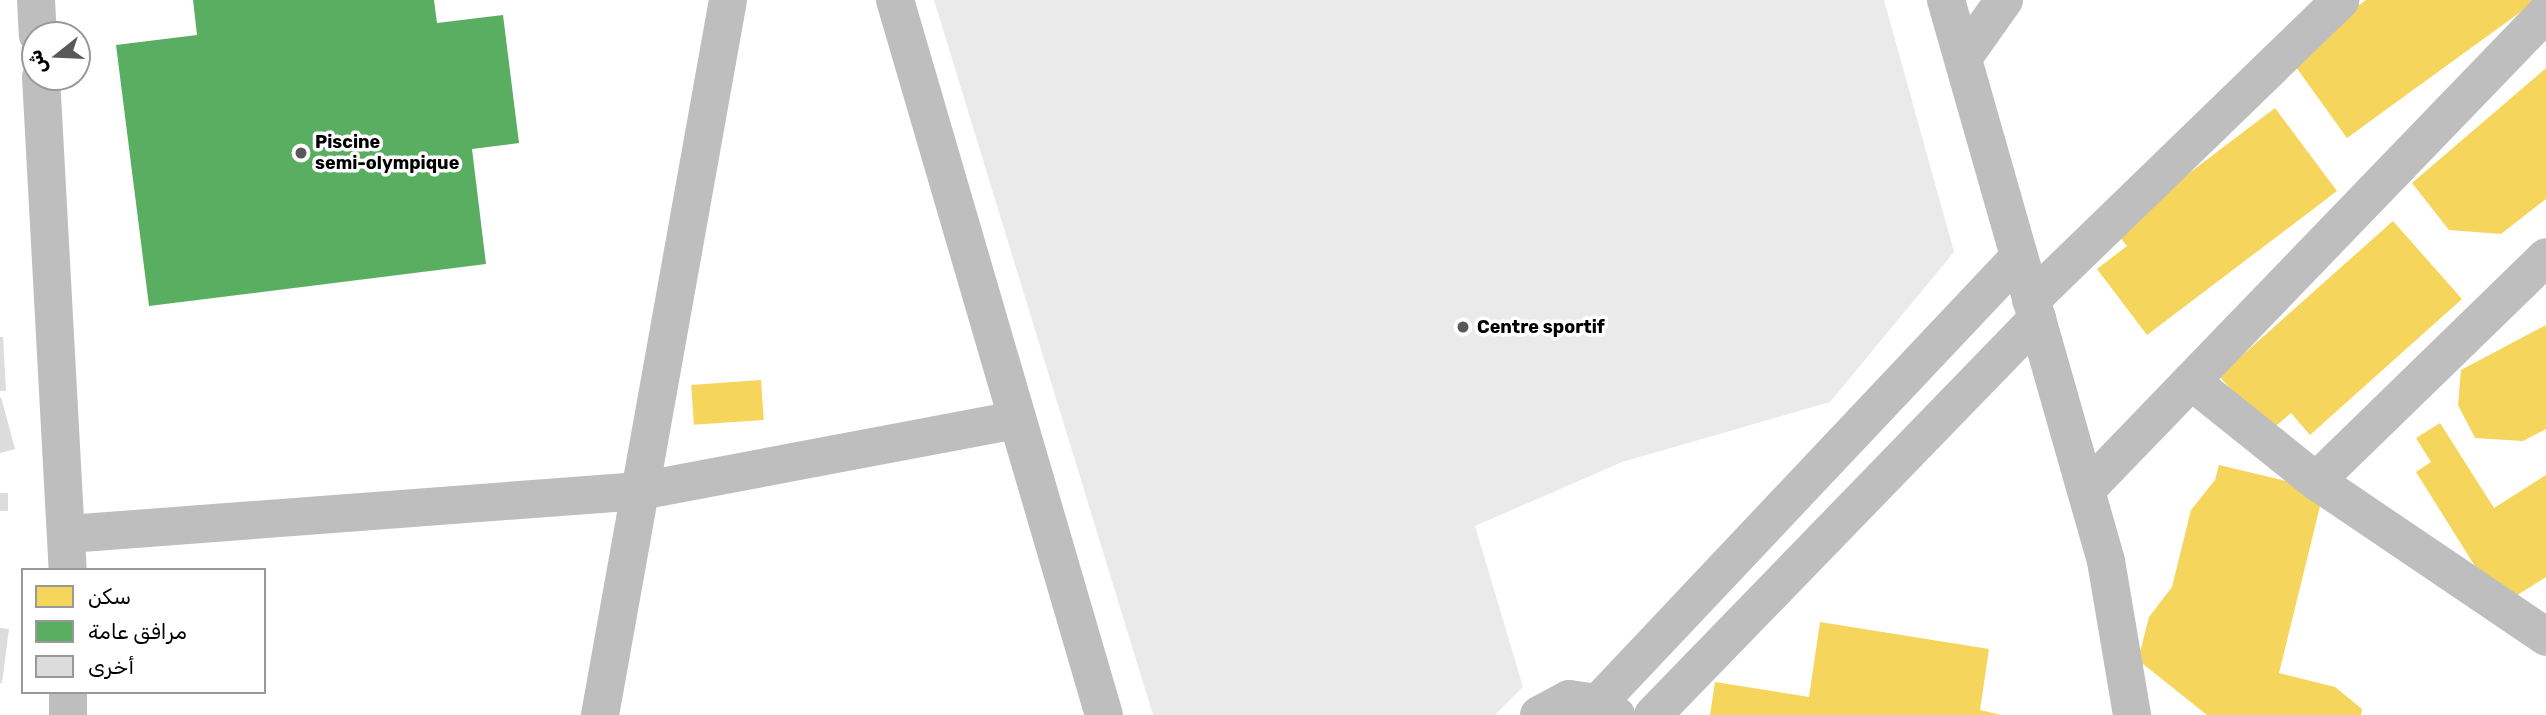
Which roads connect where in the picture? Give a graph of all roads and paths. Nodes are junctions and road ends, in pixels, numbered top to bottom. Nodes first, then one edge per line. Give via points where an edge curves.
1 (36, 0) edge
2 (728, 0) edge
3 (895, 0) edge
4 (1946, 0) edge
5 (2004, 0) edge
6 (2341, 0) edge
7 (2546, 13) edge
8 (37, 21) edge
9 (1963, 58) junction
10 (42, 91) edge
11 (2019, 257) junction
12 (2546, 257) edge
13 (2034, 309) junction
14 (2191, 381) junction
15 (1014, 420) junction
16 (2316, 481) junction
17 (2087, 489) junction
18 (640, 491) junction
19 (68, 552) edge
20 (2546, 637) edge
21 (68, 694) edge
22 (1607, 709) edge
23 (68, 715) edge
24 (600, 715) edge
25 (1104, 715) edge
26 (1539, 715) edge
27 (1653, 715) edge
28 (2132, 715) edge

1 - 8 street
2 - 18 street
3 - 15 street
4 - 9 street
5 - 9 street
6 - 13 street
7 - 14 street
9 - 11 street
10 - 19 street
11 - 13 street
11 - 22 street
12 - 16 street
13 - 17 street
13 - 27 street
14 - 16 street
14 - 17 street
15 - 18 street
15 - 25 street
16 - 20 street
17 - 28 street
18 - 19 street
18 - 24 street
21 - 23 street
22 - 26 street via 1569,699

